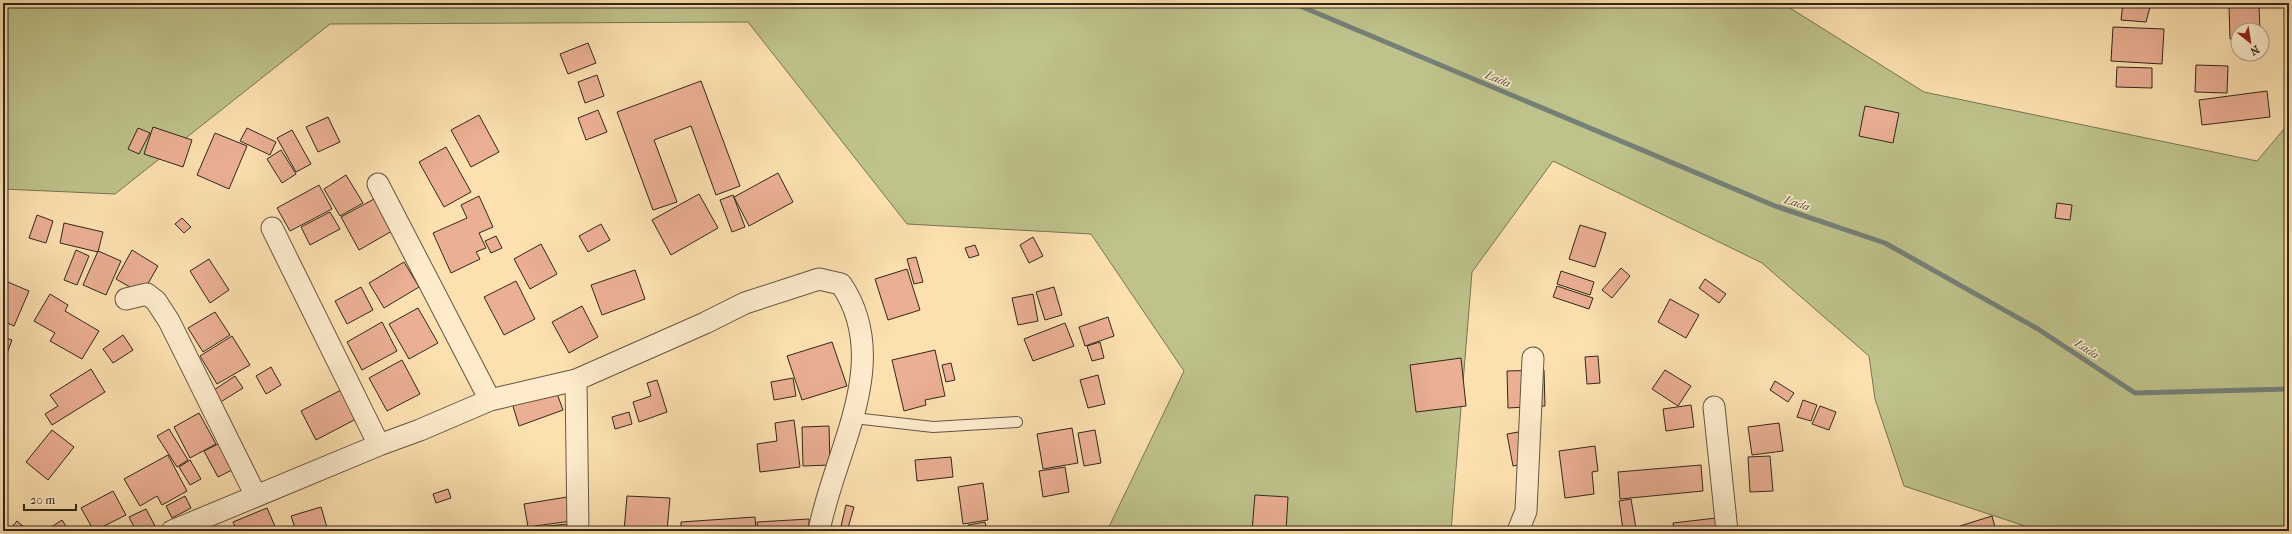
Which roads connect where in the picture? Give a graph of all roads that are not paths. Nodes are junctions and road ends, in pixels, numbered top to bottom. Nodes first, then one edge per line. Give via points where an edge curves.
1 (378, 184) dead end
2 (272, 228) dead end
3 (126, 299) dead end
4 (1533, 358) dead end
5 (576, 380) junction
6 (490, 400) junction
7 (1714, 407) dead end
8 (854, 418) junction
9 (1017, 422) dead end
10 (379, 444) junction
11 (256, 496) junction
12 (172, 531) edge
13 (578, 531) edge
14 (819, 531) edge
15 (1518, 531) edge
16 (1727, 531) edge

1 - 6 street
2 - 10 street
3 - 11 street via 147,294 156,301 169,321
4 - 15 street via 1526,511
5 - 6 street
5 - 8 street via 745,303 819,279 841,284 852,301 860,332 862,369
5 - 13 street
6 - 10 street via 420,430
7 - 16 street
8 - 9 lane via 933,427
8 - 14 street via 823,510
10 - 11 street
11 - 12 street

